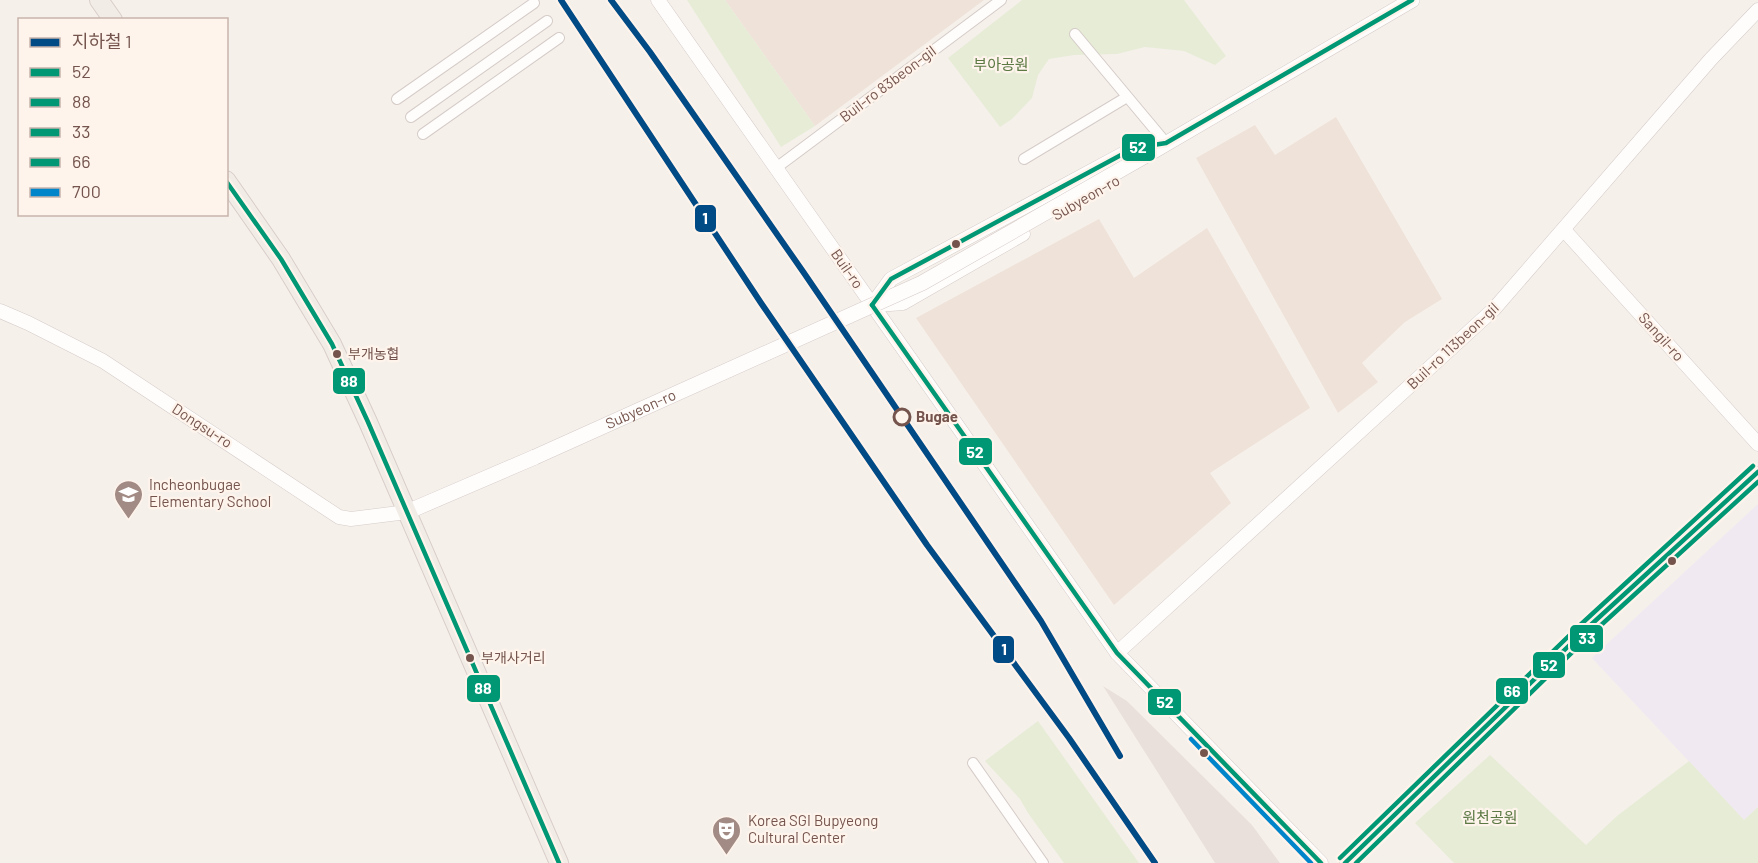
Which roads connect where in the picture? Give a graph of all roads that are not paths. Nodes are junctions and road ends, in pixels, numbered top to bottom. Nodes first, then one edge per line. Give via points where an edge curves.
1 (99, 0) edge
2 (658, 0) edge
3 (1001, 0) edge
4 (1412, 0) edge
5 (534, 3) dead end
6 (1758, 10) edge
7 (112, 18) edge
8 (547, 21) dead end
9 (1075, 34) dead end
10 (559, 38) dead end
11 (1127, 97) junction
12 (398, 99) dead end
13 (411, 117) dead end
14 (423, 134) dead end
15 (1166, 143) junction
16 (1024, 159) dead end
17 (776, 168) junction
18 (228, 183) edge
19 (1564, 230) junction
20 (872, 305) junction
21 (0, 311) edge
22 (1758, 444) edge
23 (1758, 472) edge
24 (407, 512) junction
25 (1117, 652) junction
26 (973, 763) dead end
27 (558, 863) edge
28 (1043, 863) edge
29 (1321, 863) edge
30 (1345, 863) edge

1 - 7 main road
2 - 17 street, Buil-ro
3 - 17 street, Buil-ro 83beon-gil
4 - 15 main road, Subyeon-ro
5 - 12 street
6 - 19 street, Buil-ro 113beon-gil
8 - 13 street
9 - 11 street
10 - 14 street
11 - 15 street
11 - 16 street
15 - 20 street, Subyeon-ro via 1134,148 891,279
15 - 20 street, Subyeon-ro via 1157,157 903,303
15 - 24 main road, Subyeon-ro, bridge via 922,283
17 - 20 street, Buil-ro
18 - 24 main road via 281,259 332,344
19 - 22 street, Sangil-ro
19 - 25 street, Buil-ro 113beon-gil via 1494,309
20 - 25 street, Buil-ro
21 - 24 street, Dongsu-ro via 103,361 339,516 351,519
23 - 30 street via 1583,632
24 - 27 main road
25 - 29 street, Buil-ro
26 - 28 street

